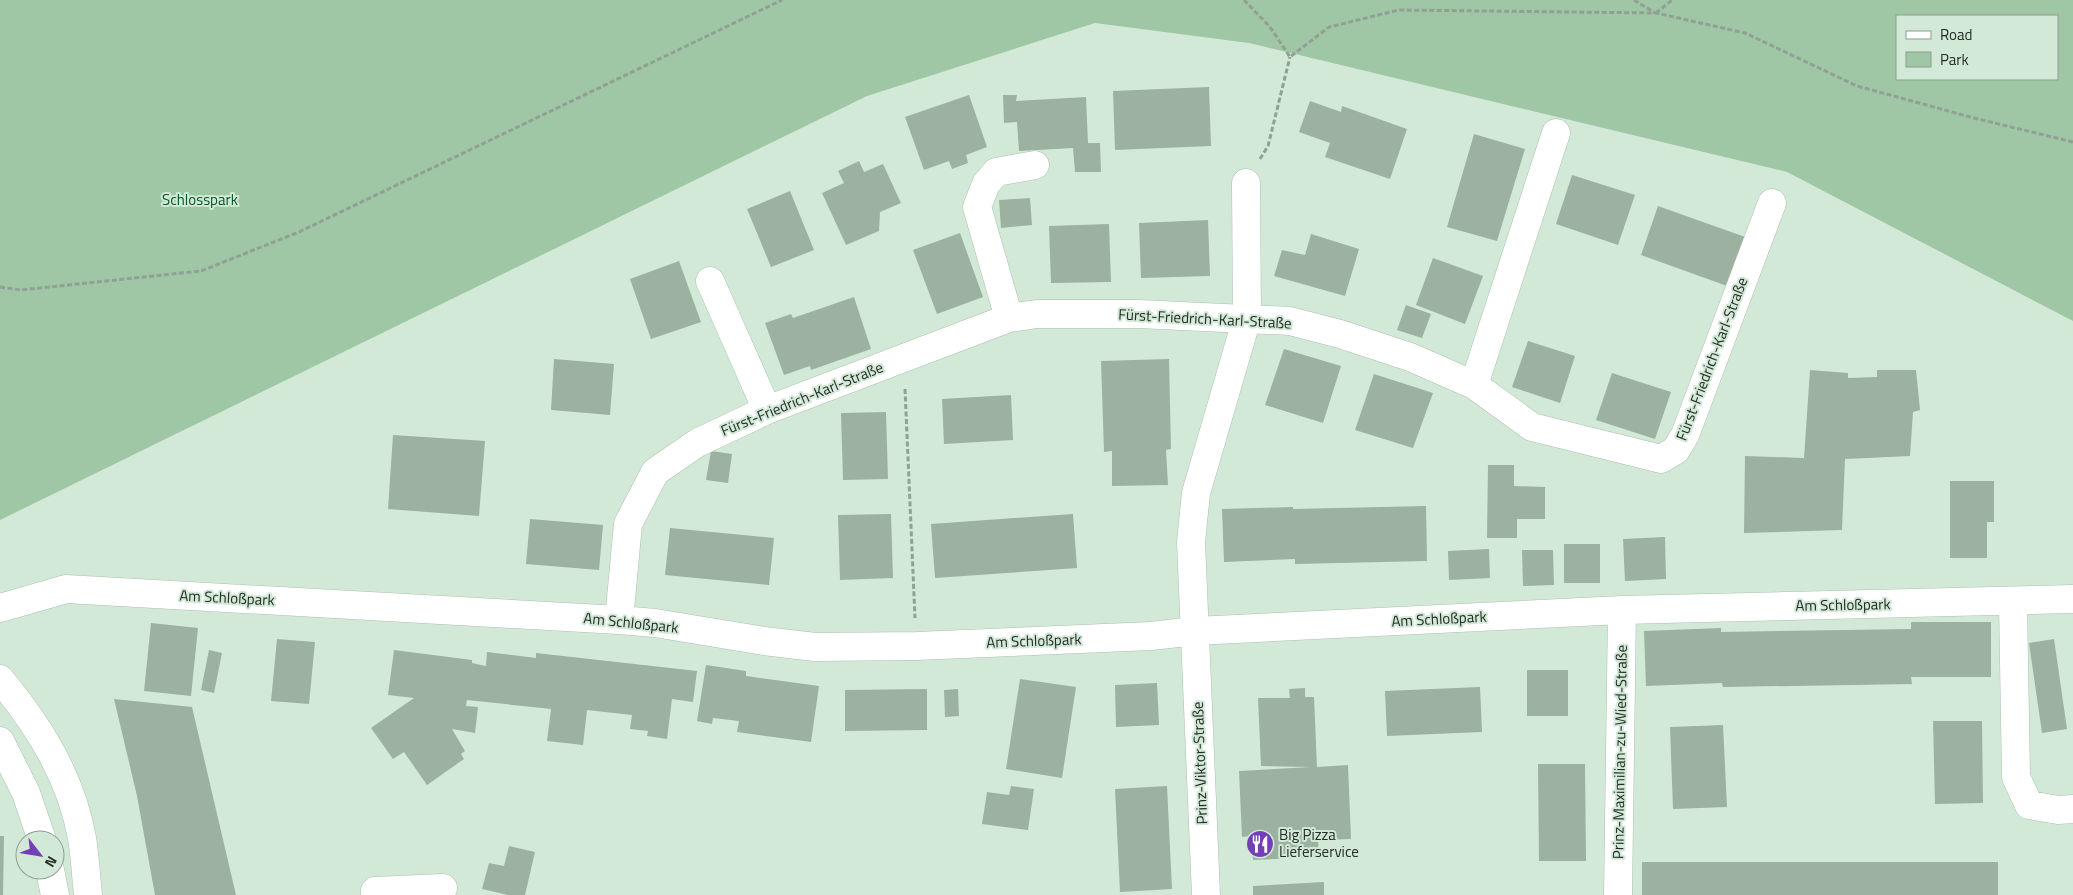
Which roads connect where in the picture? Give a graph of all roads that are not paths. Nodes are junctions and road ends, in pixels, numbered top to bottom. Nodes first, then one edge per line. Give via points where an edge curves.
1 (1556, 133) dead end
2 (1034, 165) dead end
3 (1246, 183) road end
4 (1772, 203) dead end
5 (710, 281) dead end
6 (1008, 318) junction
7 (1248, 318) junction
8 (1474, 385) junction
9 (766, 410) junction
10 (2073, 599) edge
11 (2013, 602) junction
12 (0, 608) edge
13 (1622, 610) junction
14 (619, 620) junction
15 (1195, 632) junction
16 (0, 679) edge
17 (0, 741) edge
18 (2073, 809) edge
19 (39, 830) edge
20 (84, 854) junction
21 (52, 880) edge
22 (443, 888) dead end
23 (55, 895) edge
24 (88, 895) edge
25 (99, 895) edge
26 (375, 895) edge
27 (1206, 895) edge
28 (1618, 895) edge

1 - 8 street
2 - 6 street via 996,172 986,184 977,207
3 - 7 street, Prinz-Viktor-Straße
4 - 8 street, Fürst-Friedrich-Karl-Straße via 1685,435 1676,450 1661,459 1532,427
5 - 9 street
6 - 7 street, Fürst-Friedrich-Karl-Straße via 1037,314
6 - 9 street, Fürst-Friedrich-Karl-Straße
7 - 8 street, Fürst-Friedrich-Karl-Straße via 1290,321 1340,334 1410,357
7 - 15 street, Prinz-Viktor-Straße via 1196,493 1191,542
9 - 14 street, Fürst-Friedrich-Karl-Straße via 697,443 655,472 628,524
10 - 11 street, Am Schloßpark
11 - 13 street, Am Schloßpark
11 - 18 street via 2016,777 2029,806
12 - 14 street, Am Schloßpark via 66,590
13 - 15 street, Am Schloßpark
13 - 28 street, Prinz-Maximilian-zu-Wied-Straße
14 - 15 street, Am Schloßpark via 815,647 917,646
15 - 27 street, Prinz-Viktor-Straße
16 - 20 street via 32,720 58,765 77,819
17 - 19 street via 26,793
20 - 24 street
20 - 25 street
21 - 23 street
22 - 26 street via 375,891

